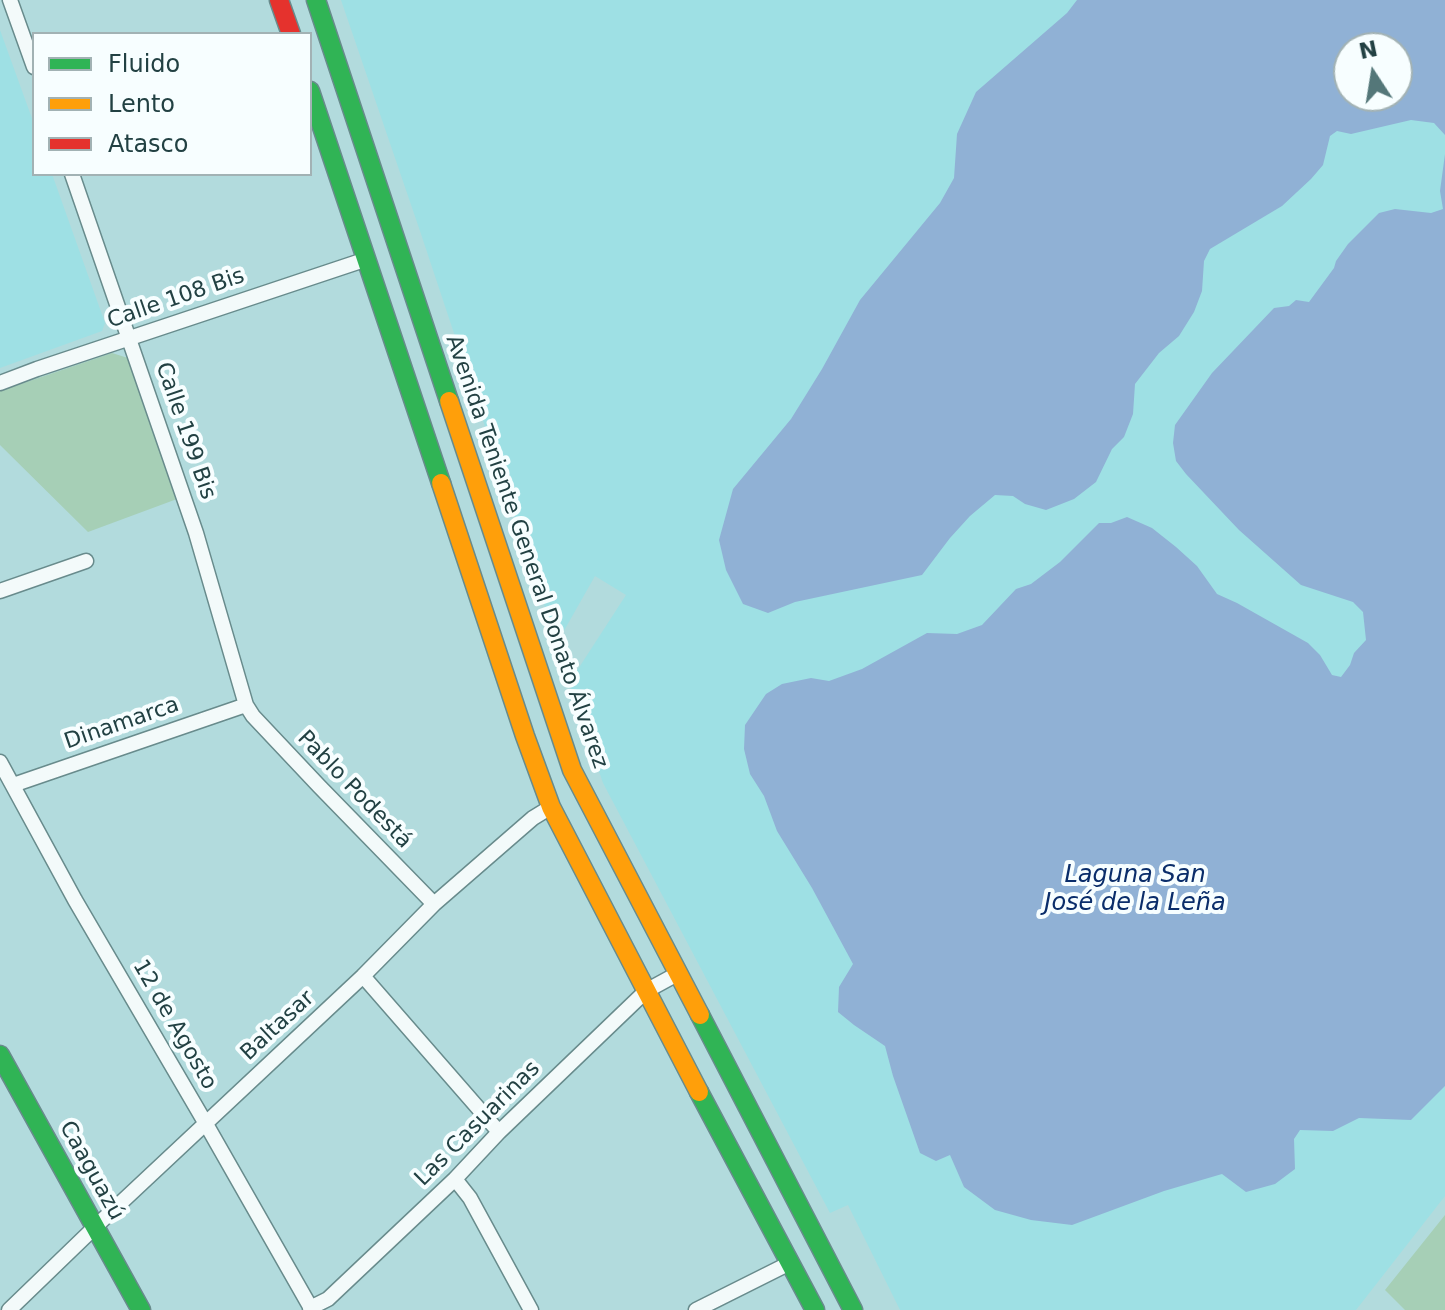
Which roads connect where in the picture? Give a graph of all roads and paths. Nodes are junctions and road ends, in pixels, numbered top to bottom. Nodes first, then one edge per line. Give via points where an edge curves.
1 (10, 0) edge
2 (279, 0) edge
3 (316, 0) edge
4 (290, 32) edge
5 (32, 61) edge
6 (312, 97) edge
7 (73, 176) edge
8 (367, 259) junction
9 (130, 338) junction
10 (0, 383) edge
11 (86, 561) dead end
12 (0, 591) edge
13 (246, 705) junction
14 (0, 762) edge
15 (13, 785) junction
16 (551, 807) junction
17 (434, 904) junction
18 (679, 973) junction
19 (363, 976) junction
20 (646, 991) junction
21 (0, 1055) edge
22 (206, 1124) junction
23 (499, 1132) junction
24 (455, 1179) junction
25 (95, 1227) junction
26 (790, 1263) junction
27 (311, 1309) edge
28 (9, 1310) edge
29 (141, 1310) edge
30 (531, 1310) edge
31 (696, 1310) edge
32 (815, 1310) edge
33 (853, 1310) edge

1 - 5 street
2 - 4 main road
3 - 18 main road, Avenida Teniente General Donato Álvarez via 566,753
6 - 8 main road
7 - 9 street, Calle 199 Bis
8 - 9 street, Calle 108 Bis
8 - 16 main road
9 - 10 street, Calle 108 Bis
9 - 13 street, Calle 199 Bis via 196,533
11 - 12 street
13 - 15 street, Dinamarca
13 - 17 street, Pablo Podestá
14 - 15 street, 12 de Agosto
15 - 22 street, 12 de Agosto
16 - 17 street, Baltasar
16 - 20 main road
17 - 19 street, Baltasar
18 - 20 street, Las Casuarinas
18 - 33 main road, Avenida Teniente General Donato Álvarez
19 - 22 street, Baltasar
19 - 23 street
20 - 23 street, Las Casuarinas
20 - 26 main road
21 - 25 main road, Caaguazú
22 - 25 street, Baltasar
22 - 27 street, 12 de Agosto
23 - 24 street, Las Casuarinas
24 - 27 street, Las Casuarinas
24 - 30 street
25 - 28 street, Baltasar
25 - 29 main road, Caaguazú
26 - 31 street
26 - 32 main road

